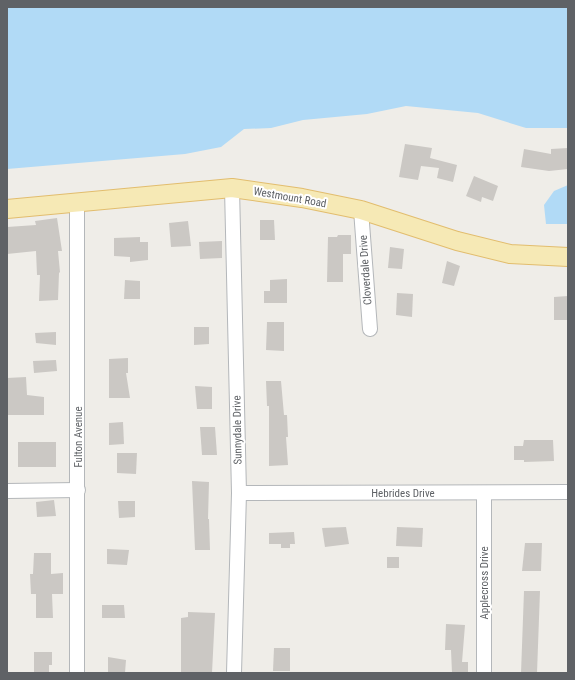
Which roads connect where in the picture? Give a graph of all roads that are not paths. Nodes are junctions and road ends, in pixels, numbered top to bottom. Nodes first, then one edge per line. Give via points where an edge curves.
1 (232, 188) junction
2 (77, 202) junction
3 (7, 209) edge
4 (361, 210) junction
5 (568, 257) edge
6 (370, 329) dead end
7 (78, 490) junction
8 (7, 491) edge
9 (568, 492) edge
10 (239, 493) junction
11 (484, 493) junction
12 (77, 673) edge
13 (234, 673) edge
14 (484, 673) edge

1 - 2 main road, Westmount Road
1 - 4 main road, Westmount Road
1 - 10 street, Sunnydale Drive
2 - 3 main road, Westmount Road
2 - 7 street, Fulton Avenue
4 - 5 main road, Westmount Road via 457,241 510,254
4 - 6 street, Cloverdale Drive
7 - 8 street
7 - 12 street, Fulton Avenue
9 - 11 street, Hebrides Drive
10 - 11 street, Hebrides Drive
10 - 13 street, Sunnydale Drive
11 - 14 street, Applecross Drive

